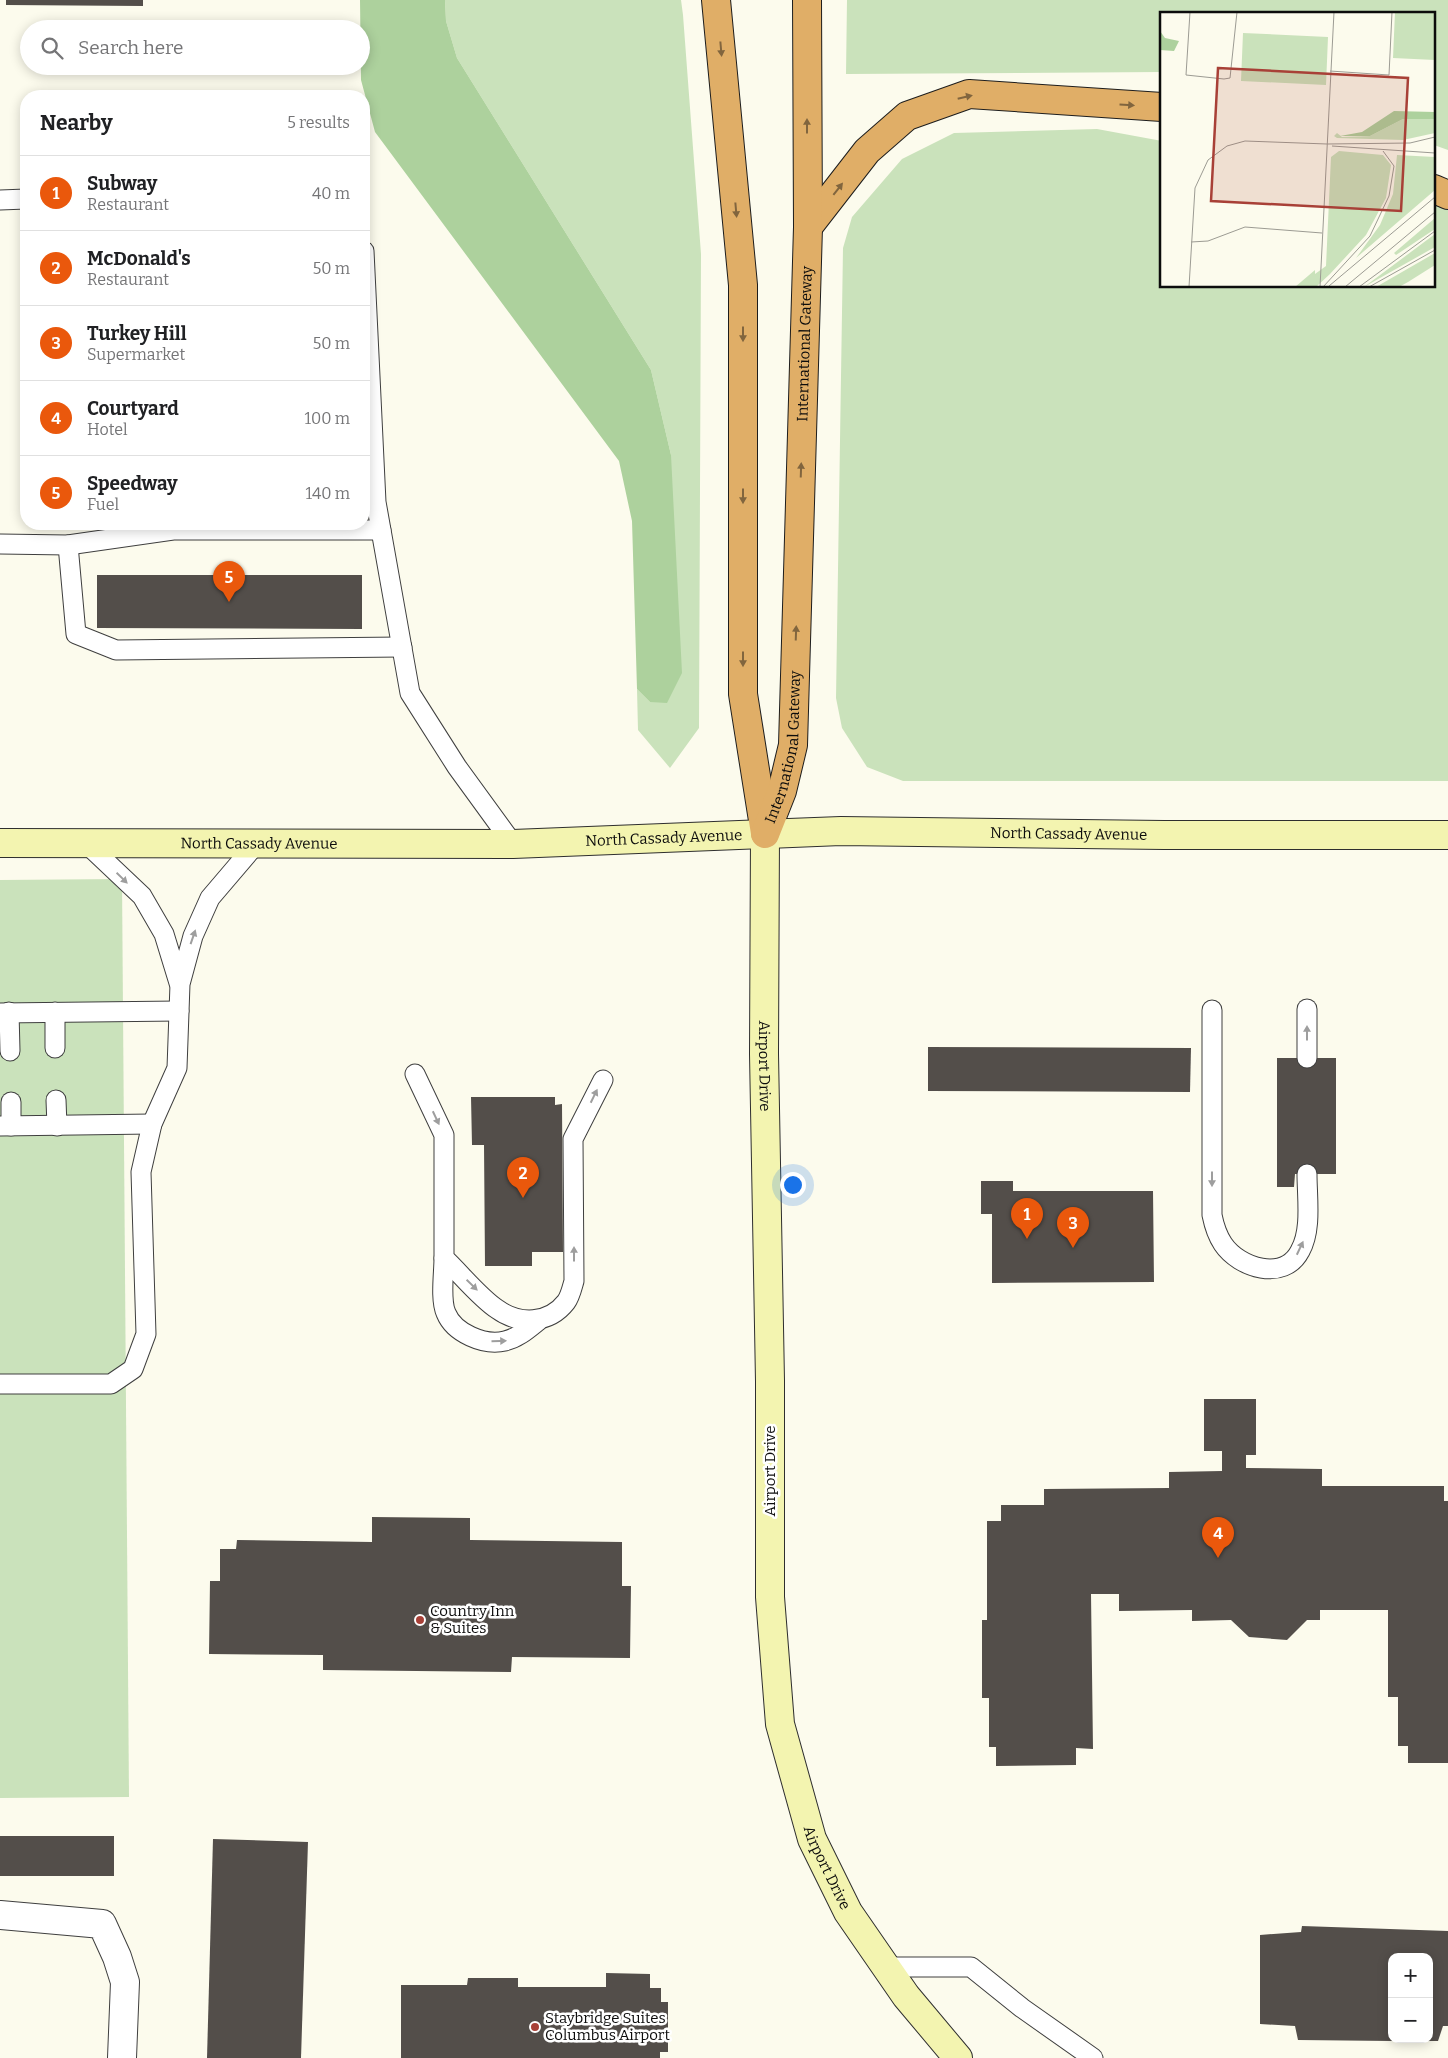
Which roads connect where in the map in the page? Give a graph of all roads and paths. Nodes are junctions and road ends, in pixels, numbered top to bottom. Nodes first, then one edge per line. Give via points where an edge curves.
1 (716, 0) edge
2 (807, 0) edge
3 (1160, 107) edge
4 (1436, 190) edge
5 (1448, 195) edge
6 (0, 200) edge
7 (20, 200) edge
8 (808, 227) junction
9 (370, 376) edge
10 (381, 530) junction
11 (0, 544) edge
12 (68, 545) junction
13 (402, 648) junction
14 (765, 834) junction
15 (1448, 835) edge
16 (0, 843) edge
17 (87, 844) junction
18 (256, 844) junction
19 (513, 844) junction
20 (180, 984) junction
21 (1307, 1009) dead end
22 (1212, 1010) dead end
23 (179, 1011) junction
24 (5, 1012) edge
25 (54, 1012) junction
26 (55, 1048) dead end
27 (10, 1051) dead end
28 (1307, 1058) dead end
29 (415, 1074) dead end
30 (603, 1080) dead end
31 (56, 1100) dead end
32 (11, 1102) dead end
33 (152, 1124) junction
34 (6, 1126) edge
35 (57, 1126) junction
36 (1307, 1174) dead end
37 (444, 1258) junction
38 (538, 1321) junction
39 (0, 1384) edge
40 (0, 1915) edge
41 (886, 1967) junction
42 (122, 2058) edge
43 (958, 2058) edge
44 (1093, 2058) edge

1 -> 14 highway, International Gateway via 743,285 743,694
8 -> 2 highway, International Gateway
8 -> 3 highway via 867,151 907,116 969,94
4 - 5 highway
6 - 7 lane
14 -> 8 highway, International Gateway via 782,791 792,745
9 - 10 lane via 376,502
10 - 12 lane via 173,530
10 - 13 lane
11 - 12 lane
12 - 13 lane via 76,634 116,650
13 - 19 lane via 410,693 457,767
14 - 15 main road, North Cassady Avenue via 842,831
14 - 19 main road, North Cassady Avenue
14 - 41 main road, Airport Drive via 770,1597 780,1724 812,1839 848,1912
16 - 17 main road, North Cassady Avenue
17 - 18 main road, North Cassady Avenue
17 -> 20 lane via 142,896 164,934
18 - 19 main road, North Cassady Avenue
20 -> 18 lane via 193,936 210,898
20 - 23 lane
28 -> 21 lane
22 -> 36 lane via 1212,1215 1224,1245 1250,1266 1262,1269 1284,1267 1300,1252 1306,1230
23 - 25 lane
23 - 33 lane via 177,1068
24 - 25 lane
24 - 27 lane
25 - 26 lane
29 -> 37 lane via 444,1136
38 -> 30 lane via 553,1315 567,1301 574,1281 573,1139
31 - 35 lane
32 - 34 lane
33 - 35 lane
33 - 39 lane via 141,1172 146,1334 134,1369 111,1384
34 - 35 lane
37 -> 38 lane via 498,1310 520,1319
37 -> 38 lane via 445,1312 467,1335 504,1342
40 - 42 street via 102,1924 125,1982
41 - 43 main road, Airport Drive
41 - 44 lane via 971,1967

